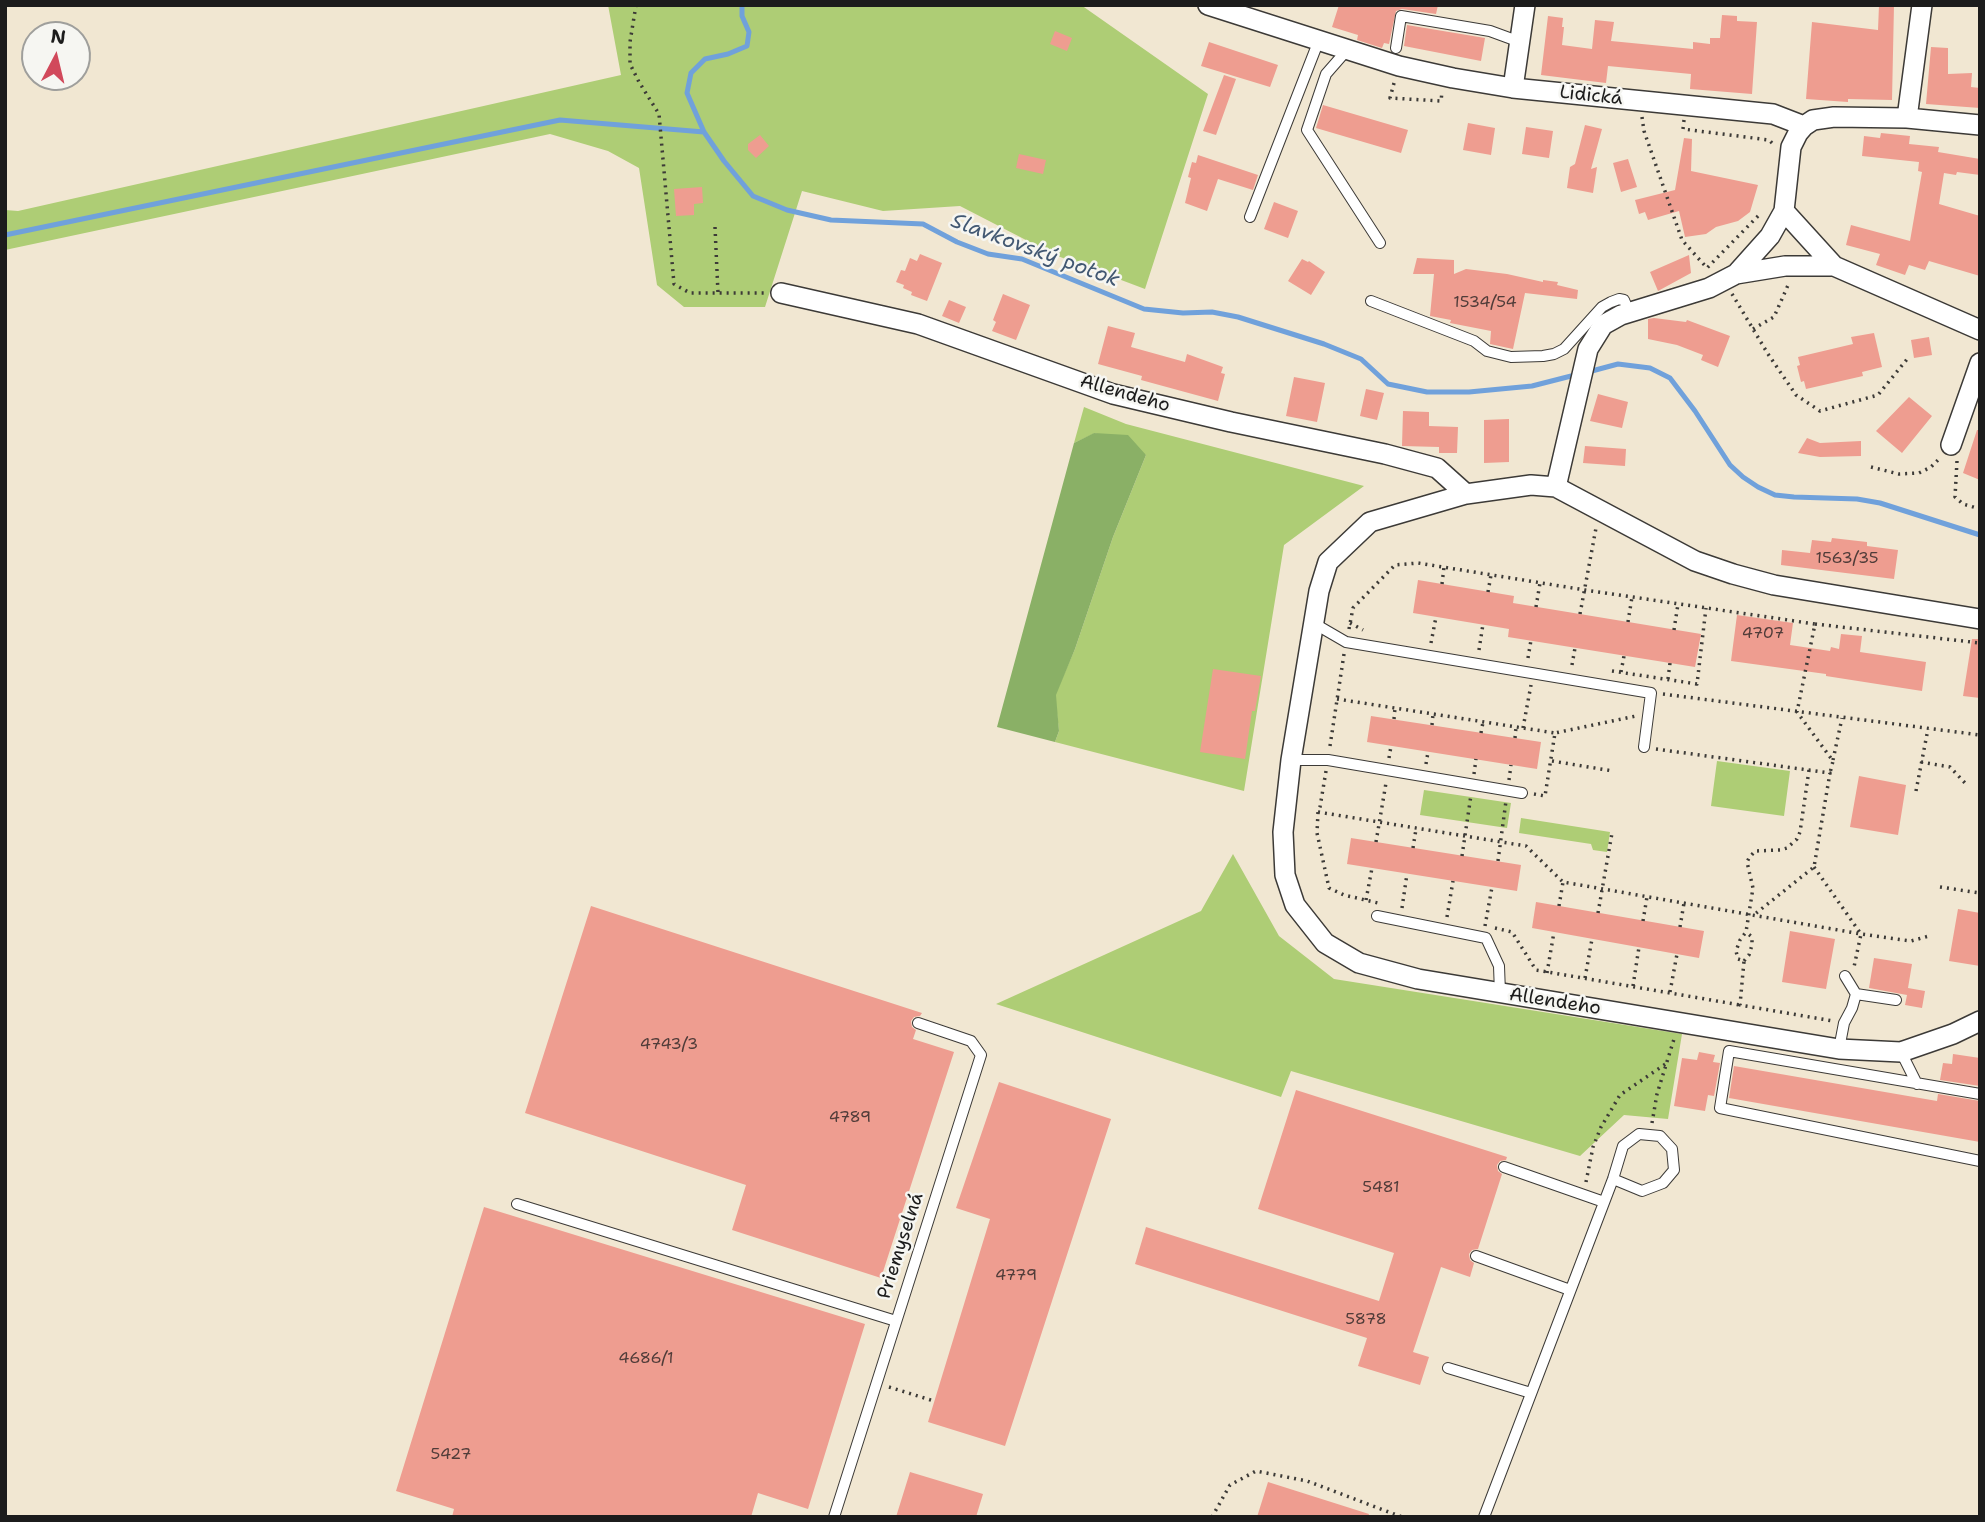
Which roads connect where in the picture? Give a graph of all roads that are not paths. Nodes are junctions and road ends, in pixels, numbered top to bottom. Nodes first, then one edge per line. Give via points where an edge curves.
1 (1208, 5) edge
2 (1525, 5) edge
3 (1922, 5) edge
4 (1319, 40) junction
5 (1520, 42) junction
6 (1348, 50) junction
7 (1397, 57) junction
8 (1513, 88) junction
9 (1907, 118) junction
10 (1980, 125) edge
11 (1804, 126) junction
12 (1784, 211) junction
13 (1250, 216) dead end
14 (1380, 243) dead end
15 (1834, 266) junction
16 (1739, 283) junction
17 (781, 293) road end
18 (1371, 302) dead end
19 (1629, 312) junction
20 (1980, 330) edge
21 (1980, 363) edge
22 (1951, 445) road end
23 (1556, 487) junction
24 (1466, 494) junction
25 (1980, 619) edge
26 (1315, 624) junction
27 (1644, 747) road end
28 (1291, 760) junction
29 (1522, 793) road end
30 (1377, 916) dead end
31 (1845, 976) road end
32 (1500, 993) junction
33 (1856, 994) junction
34 (1896, 1000) dead end
35 (1980, 1021) edge
36 (918, 1023) dead end
37 (1724, 1031) junction
38 (1839, 1049) junction
39 (1729, 1051) junction
40 (1901, 1052) junction
41 (1917, 1084) junction
42 (1980, 1094) edge
43 (1980, 1161) edge
44 (1504, 1167) dead end
45 (1613, 1179) junction
46 (1604, 1202) junction
47 (517, 1204) dead end
48 (1476, 1256) dead end
49 (1570, 1290) junction
50 (896, 1321) junction
51 (1448, 1368) dead end
52 (1531, 1394) junction
53 (834, 1517) edge
54 (1484, 1517) edge

1 - 4 street, Lidická
2 - 5 street
3 - 9 street
4 - 6 street, Lidická
4 - 13 lane
5 - 7 lane via 1490,31 1401,16
5 - 8 street
6 - 7 street, Lidická
6 - 14 lane via 1326,74 1307,131
7 - 8 street, Lidická via 1453,78
8 - 11 street, Lidická via 1773,114
9 - 10 street
9 - 11 street via 1822,117
11 - 12 street via 1791,147
12 - 15 street
12 - 16 street
15 - 16 street
15 - 20 street
16 - 19 street
17 - 24 street, Allendeho via 918,324 1114,394 1437,468
18 - 19 lane via 1511,357 1543,356 1564,349 1611,302 1624,300
19 - 23 street via 1603,326 1588,349
21 - 22 street
23 - 24 street, Allendeho via 1531,485
23 - 25 street, Allendeho via 1695,561 1733,574 1811,593
24 - 26 street, Allendeho via 1370,522 1328,562
26 - 27 lane via 1346,642 1651,693
26 - 28 street, Allendeho
28 - 29 lane via 1328,760
28 - 32 street, Allendeho via 1283,832 1285,875 1295,905 1325,943 1359,962 1418,979
30 - 32 lane via 1486,938 1499,966
31 - 33 lane
32 - 37 street, Allendeho
33 - 34 lane
33 - 38 lane
35 - 40 street, Allendeho
36 - 50 lane, Priemyselná via 971,1041 981,1055
37 - 38 street, Allendeho
37 - 39 lane
38 - 40 street, Allendeho
39 - 41 lane
39 - 43 lane via 1720,1108
40 - 41 lane
41 - 42 lane
44 - 46 lane
45 - 45 lane via 1623,1146 1639,1134 1660,1136 1672,1149 1674,1170 1663,1183 1642,1191
45 - 46 lane
46 - 49 lane
47 - 50 lane
48 - 49 lane
49 - 52 lane
50 - 53 lane, Priemyselná
51 - 52 lane
52 - 54 lane

